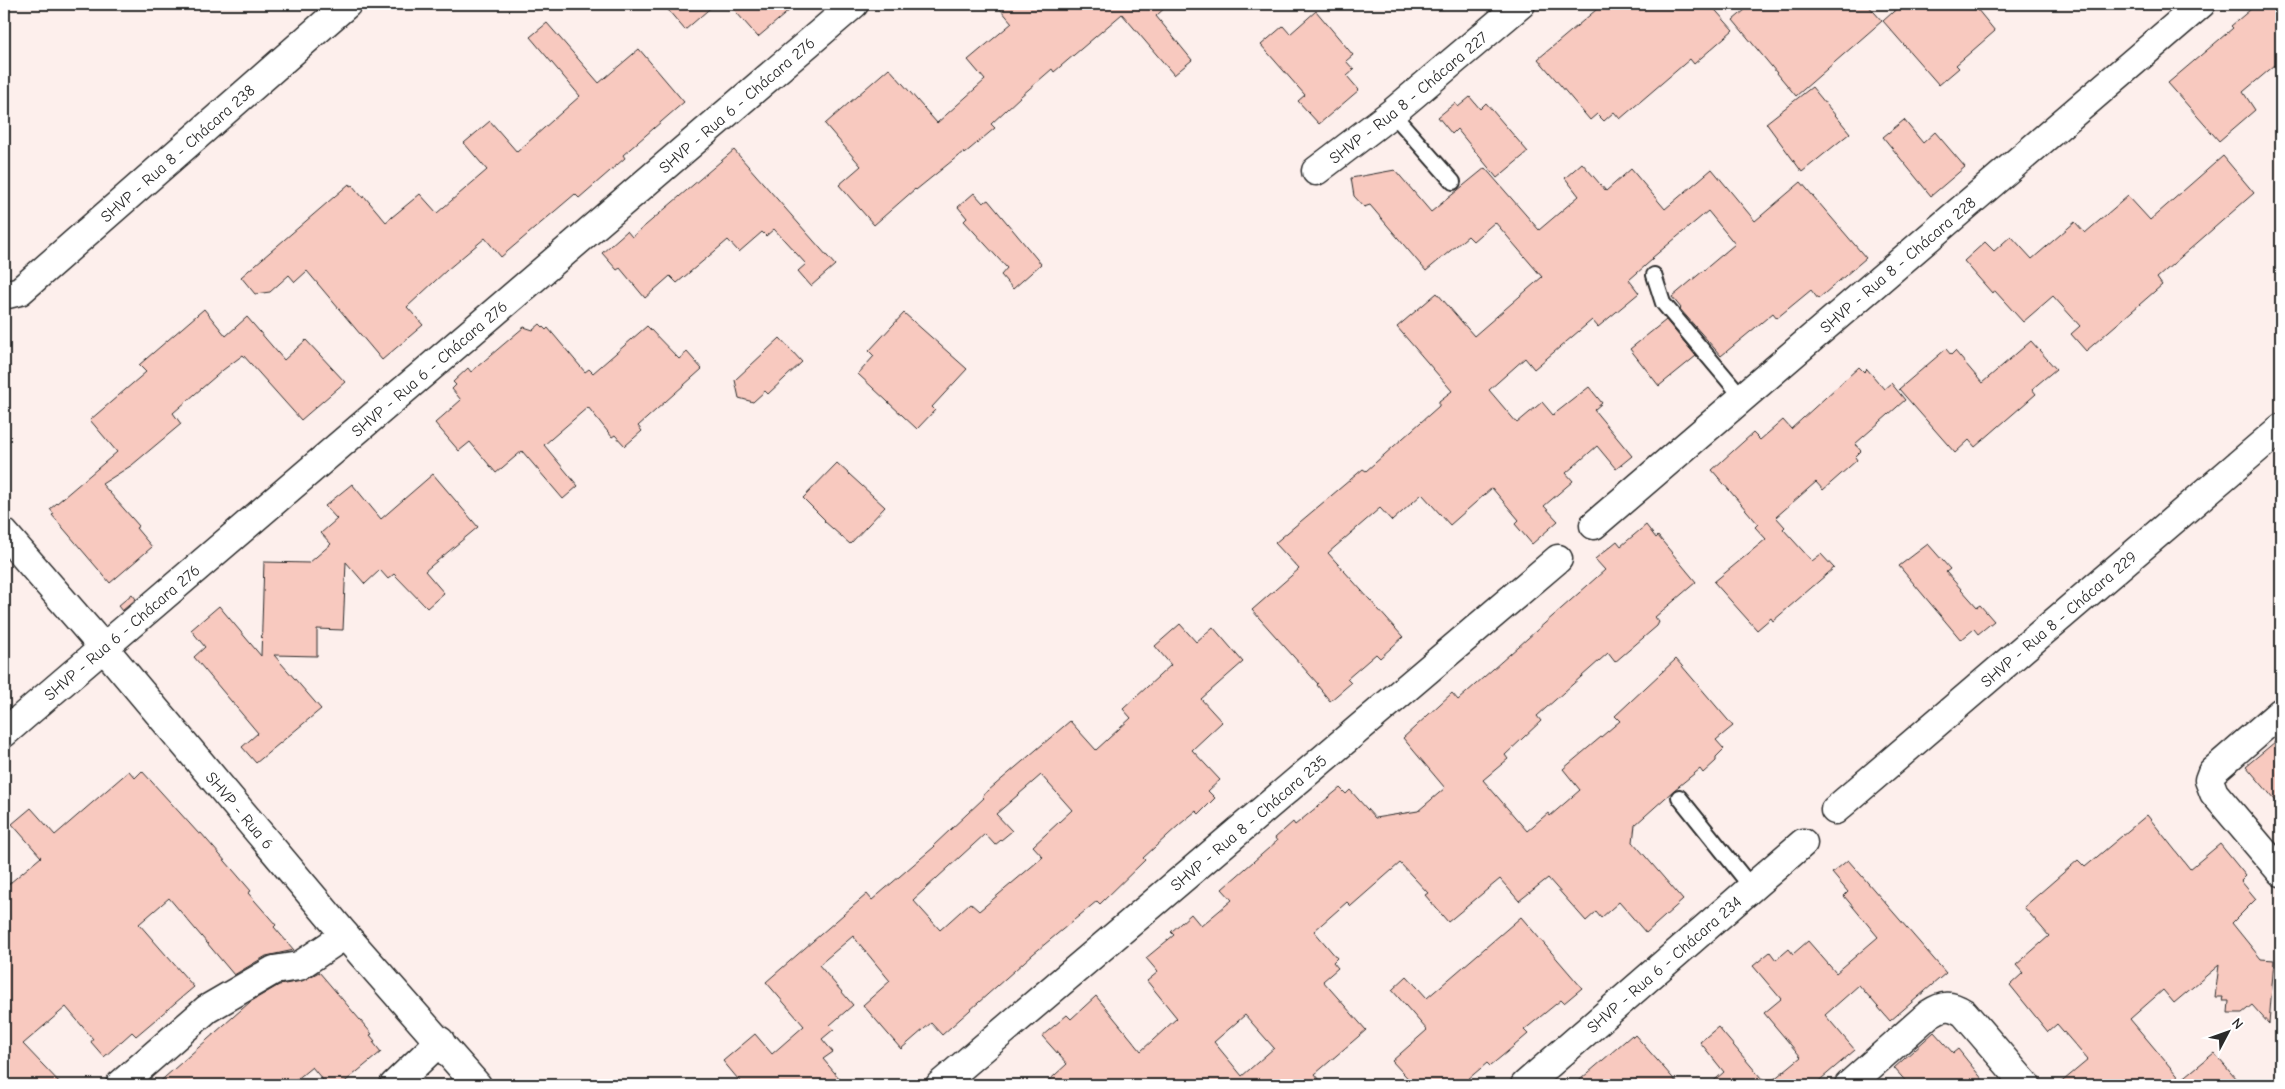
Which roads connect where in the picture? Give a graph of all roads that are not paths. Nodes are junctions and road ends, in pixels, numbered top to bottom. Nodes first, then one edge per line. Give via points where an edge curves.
1 (347, 4) edge
2 (854, 4) edge
3 (1521, 4) edge
4 (2201, 4) edge
5 (1392, 113) junction
6 (1316, 171) dead end
7 (1453, 182) dead end
8 (1654, 275) dead end
9 (4, 292) edge
10 (1742, 397) junction
11 (2281, 428) edge
12 (1594, 525) dead end
13 (4, 533) edge
14 (1558, 559) dead end
15 (103, 647) junction
16 (2281, 712) edge
17 (4, 733) edge
18 (1679, 797) dead end
19 (1835, 810) dead end
20 (1803, 843) dead end
21 (2281, 872) edge
22 (1752, 888) junction
23 (345, 935) junction
24 (440, 1041) junction
25 (120, 1085) edge
26 (394, 1085) edge
27 (477, 1085) edge
28 (940, 1085) edge
29 (1525, 1085) edge
30 (1849, 1085) edge
31 (2026, 1085) edge

1 - 9 street, SHVP - Rua 8 - Chácara 238 via 20,291
2 - 15 street, SHVP - Rua 6 - Chácara 276
3 - 5 street, SHVP - Rua 8 - Chácara 227
4 - 10 street, SHVP - Rua 8 - Chácara 228
5 - 6 street, SHVP - Rua 8 - Chácara 227
5 - 7 lane
8 - 10 lane via 1663,303
10 - 12 street, SHVP - Rua 8 - Chácara 228
11 - 19 street, SHVP - Rua 8 - Chácara 229
13 - 15 street, SHVP - Rua 6
14 - 28 street, SHVP - Rua 8 - Chácara 235
15 - 17 street, SHVP - Rua 6 - Chácara 276
15 - 23 street, SHVP - Rua 6
16 - 21 street via 2212,772 2209,780 2214,793
18 - 22 lane
20 - 22 street, SHVP - Rua 6 - Chácara 234
22 - 29 street, SHVP - Rua 6 - Chácara 234
23 - 24 street, SHVP - Rua 6
23 - 25 street via 299,966 274,970 207,1009
24 - 26 street
24 - 27 street, SHVP - Rua 6
30 - 31 street via 1942,1006 1954,1007 1964,1013

